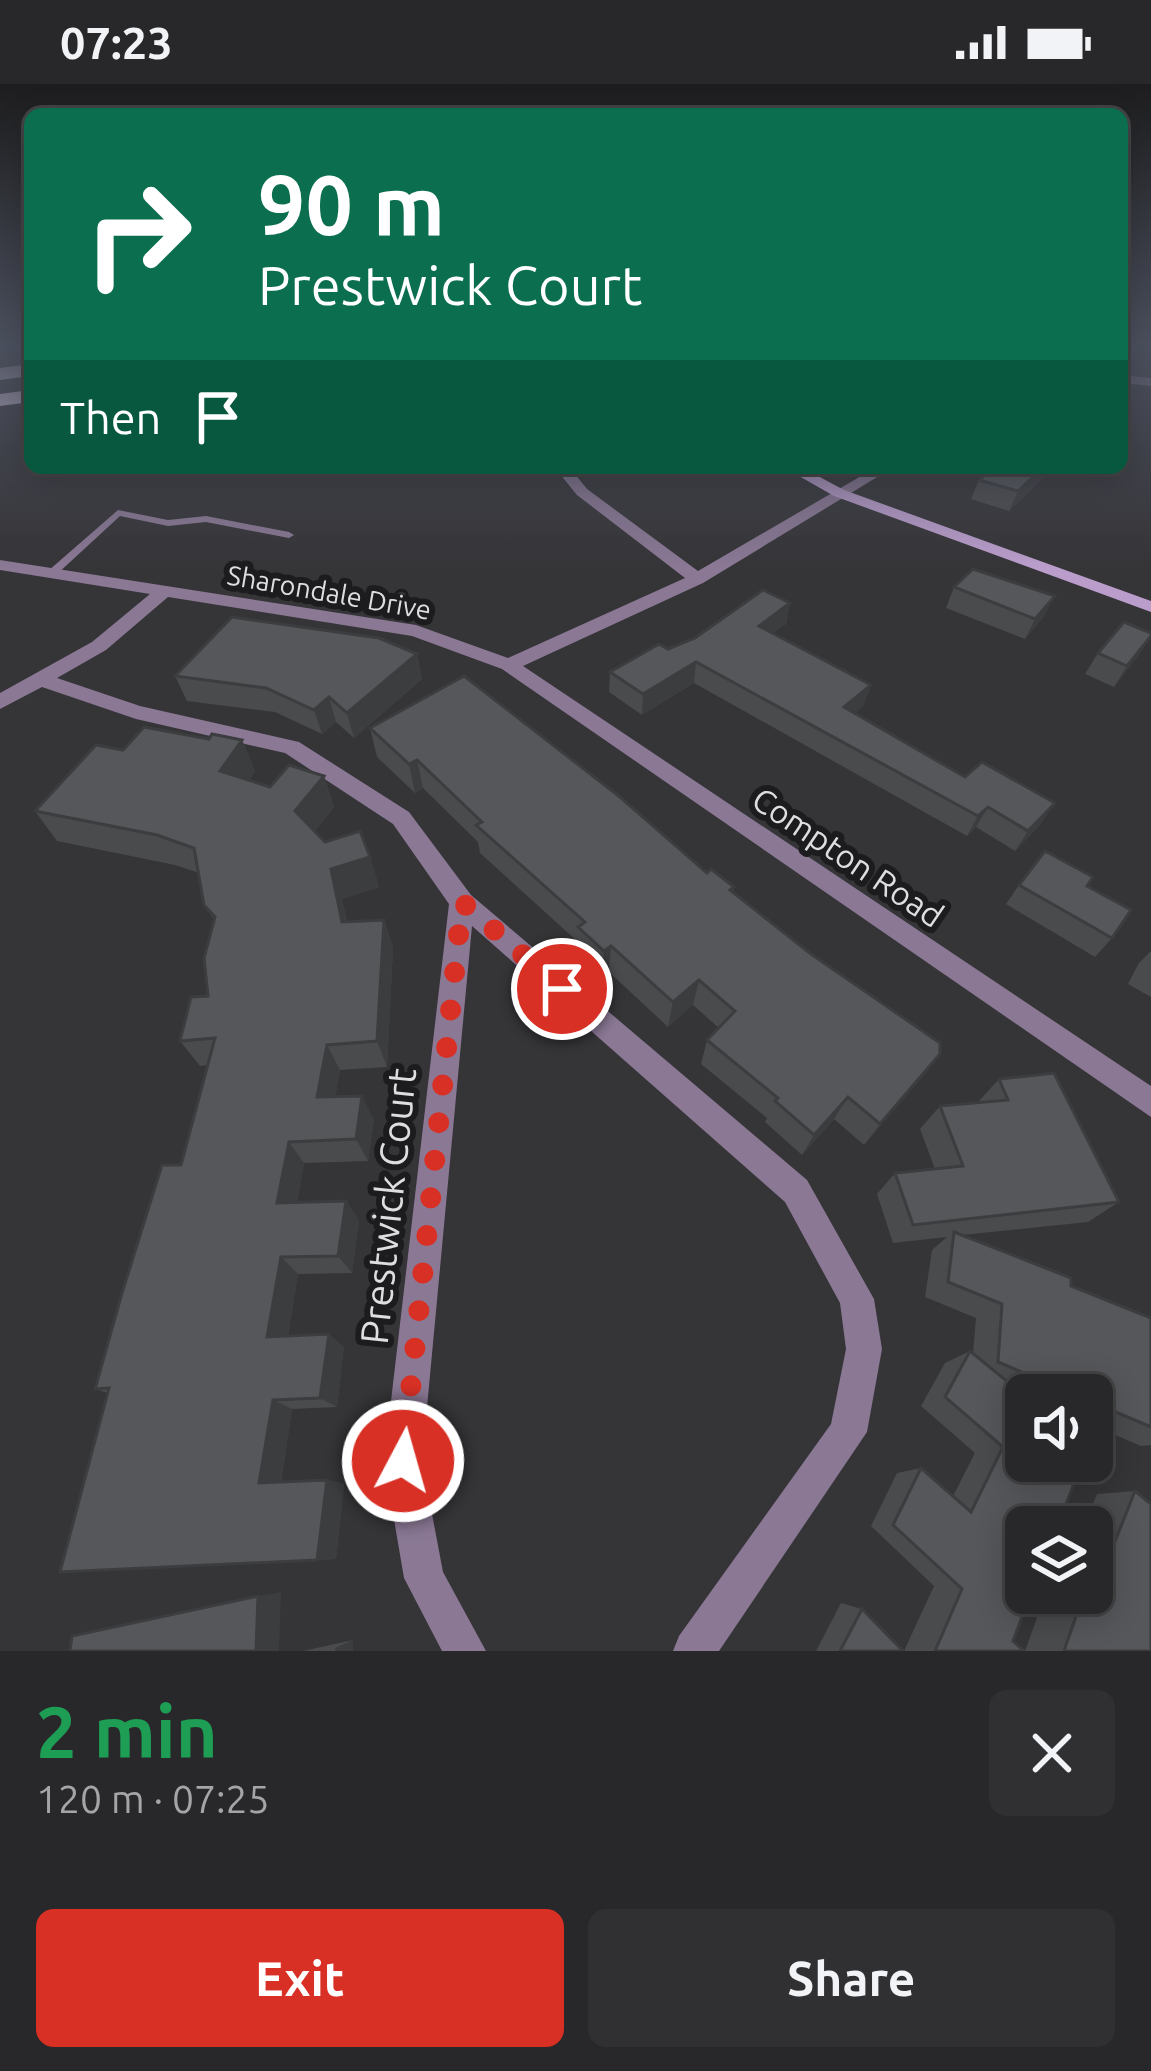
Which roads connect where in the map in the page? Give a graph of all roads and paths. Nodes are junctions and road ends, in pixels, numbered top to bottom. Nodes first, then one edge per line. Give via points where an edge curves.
1 (567, 474) edge
2 (803, 474) edge
3 (874, 474) edge
4 (839, 493) junction
5 (289, 535) dead end
6 (0, 565) edge
7 (52, 573) junction
8 (697, 579) junction
9 (163, 592) junction
10 (1151, 607) edge
11 (508, 665) junction
12 (40, 680) junction
13 (0, 702) edge
14 (462, 902) junction
15 (1151, 1103) edge
16 (465, 1651) edge
17 (694, 1651) edge

1 - 8 street
2 - 4 main road
3 - 4 street
4 - 8 street
4 - 10 main road
5 - 7 lane via 118,513
6 - 7 street, Sharondale Drive
7 - 9 street, Sharondale Drive
8 - 11 street
9 - 11 street, Sharondale Drive via 416,631
9 - 12 street via 99,646
11 - 15 street, Compton Road
12 - 13 street
12 - 14 street via 136,712 292,747 401,818
14 - 16 street, Prestwick Court via 403,1461 424,1578
14 - 17 street via 796,1191 857,1299 864,1349 848,1432

